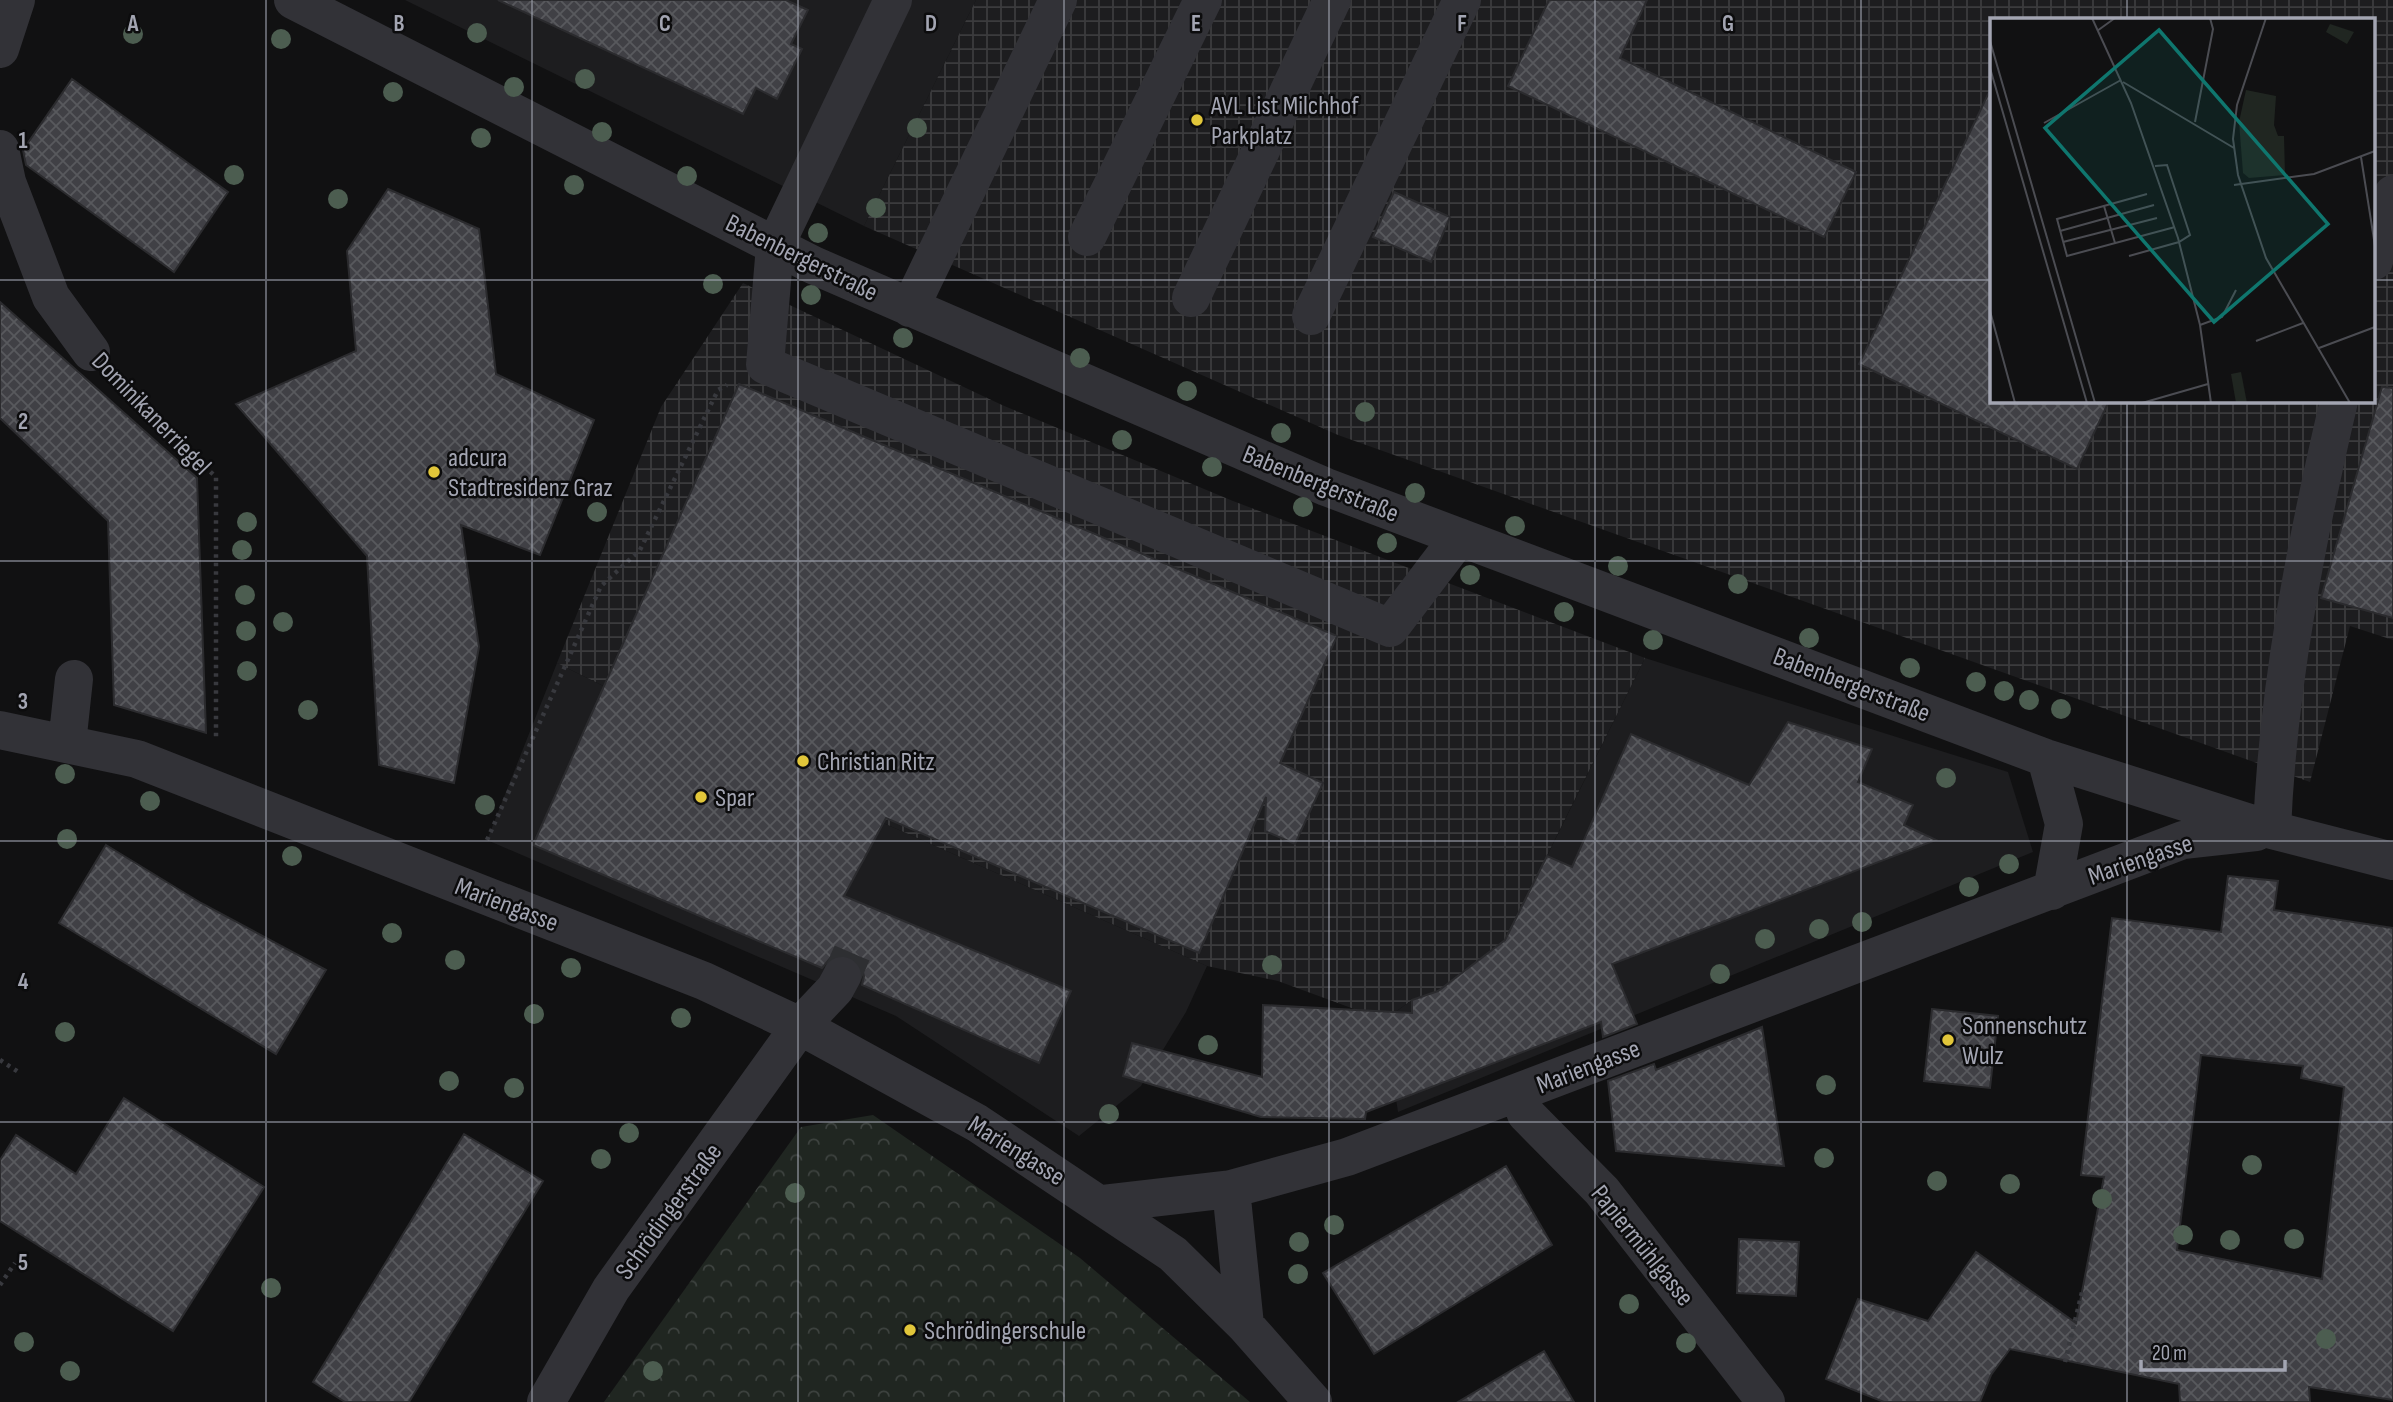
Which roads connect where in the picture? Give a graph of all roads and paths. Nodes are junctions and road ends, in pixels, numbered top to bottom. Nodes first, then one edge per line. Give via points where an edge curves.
1 (16, 0) edge
2 (293, 0) edge
3 (893, 0) edge
4 (1058, 0) edge
5 (1203, 0) edge
6 (1332, 0) edge
7 (1462, 0) edge
8 (0, 49) edge
9 (0, 149) edge
10 (2393, 194) edge
11 (1087, 237) dead end
12 (775, 246) junction
13 (2376, 254) edge
14 (1191, 298) dead end
15 (911, 308) junction
16 (1311, 316) dead end
17 (91, 352) joint
18 (718, 390) dead end
19 (2339, 402) edge
20 (1459, 537) junction
21 (74, 679) dead end
22 (0, 730) edge
23 (216, 739) dead end
24 (68, 744) junction
25 (2046, 758) junction
26 (2272, 830) junction
27 (487, 840) dead end
28 (2393, 861) edge
29 (2052, 891) junction
30 (842, 976) tunnel mouth
31 (800, 1026) junction
32 (0, 1059) edge
33 (20, 1073) dead end
34 (1518, 1092) junction
35 (1231, 1189) junction
36 (1101, 1204) junction
37 (15, 1263) dead end
38 (0, 1285) edge
39 (2082, 1292) dead end
40 (1245, 1325) junction
41 (2065, 1362) dead end
42 (546, 1402) edge
43 (1313, 1402) edge
44 (1766, 1402) edge

1 - 8 street
2 - 12 street, Babenbergerstraße
3 - 12 street
4 - 15 street
5 - 11 street
6 - 14 street
7 - 16 street
9 - 17 street, Dominikanerriegel via 7,182 51,297
10 - 13 street
12 - 15 street, Babenbergerstraße
12 - 20 street via 765,365 1390,628
15 - 20 street, Babenbergerstraße via 1326,487
17 - 23 path, Dominikanerriegel via 146,412 216,477
18 - 27 path via 640,550 601,586
19 - 26 street via 2296,600
20 - 25 street, Babenbergerstraße
21 - 24 street
22 - 24 street, Mariengasse
24 - 31 street, Mariengasse via 137,759 704,981
25 - 26 street, Babenbergerstraße
25 - 29 street, Mariengasse via 2064,824
26 - 28 street, Babenbergerstraße
26 - 29 street, Mariengasse via 2183,840
29 - 34 street, Mariengasse
30 - 31 street, Schrödingerstraße
31 - 36 street, Mariengasse via 977,1124
31 - 42 street, Schrödingerstraße via 611,1289
32 - 33 path
34 - 35 street, Mariengasse via 1347,1157
34 - 44 street, Papiermühlgasse via 1526,1114 1602,1191
35 - 36 street, Mariengasse
35 - 40 street
36 - 40 street via 1173,1254
37 - 38 path
39 - 41 path
40 - 43 street

